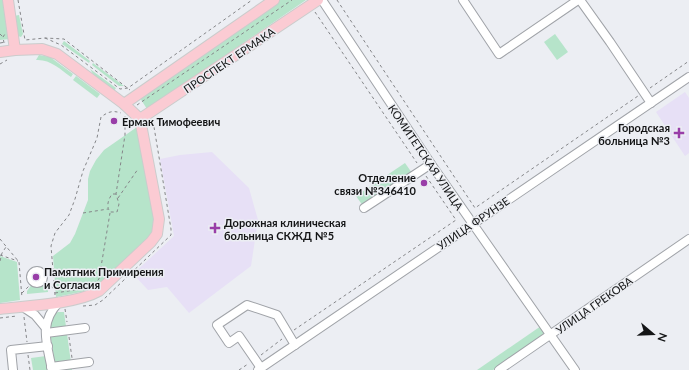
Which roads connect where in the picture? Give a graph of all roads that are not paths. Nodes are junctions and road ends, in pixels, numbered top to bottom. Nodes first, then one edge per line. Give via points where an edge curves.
1 (8, 0) edge
2 (274, 0) edge
3 (318, 0) edge
4 (322, 0) edge
5 (463, 0) edge
6 (579, 0) edge
7 (7, 51) edge
8 (689, 76) edge
9 (651, 102) junction
10 (128, 107) junction
11 (144, 116) junction
12 (430, 164) junction
13 (364, 208) dead end
14 (472, 224) junction
15 (689, 239) edge
16 (42, 280) road end
17 (33, 282) road end
18 (58, 301) junction
19 (0, 309) edge
20 (20, 311) junction
21 (85, 328) dead end
22 (45, 330) junction
23 (551, 335) junction
24 (295, 345) junction
25 (48, 346) junction
26 (89, 362) dead end
27 (51, 369) edge
28 (259, 369) edge
29 (13, 370) edge
30 (499, 370) edge
31 (575, 370) edge

1 - 7 main road
2 - 10 main road, ПРОСПЕКТ ЕРМАКА
3 - 11 main road, ПРОСПЕКТ ЕРМАКА
4 - 12 street, КОМИТЕТСКАЯ УЛИЦА
5 - 6 street via 499,54
6 - 9 street
7 - 10 main road via 42,49 57,54
8 - 9 street, УЛИЦА ФРУНЗЕ
9 - 14 street, УЛИЦА ФРУНЗЕ
10 - 11 main road
11 - 18 main road via 158,218 157,234 99,291 90,296
12 - 13 street
12 - 14 street, КОМИТЕТСКАЯ УЛИЦА
14 - 23 street, КОМИТЕТСКАЯ УЛИЦА
14 - 24 street, УЛИЦА ФРУНЗЕ
15 - 23 street, УЛИЦА ГРЕКОВА
16 - 17 street via 43,277 38,271 31,274
18 - 20 main road
18 - 22 street via 49,313
19 - 20 main road
20 - 22 street via 35,315
21 - 22 street
22 - 25 street
23 - 30 street, УЛИЦА ГРЕКОВА
23 - 31 street, КОМИТЕТСКАЯ УЛИЦА
24 - 28 street, УЛИЦА ФРУНЗЕ
24 - 28 street via 277,315 247,305 217,326 229,343 239,336
25 - 27 street
25 - 29 street via 11,350
26 - 27 street

